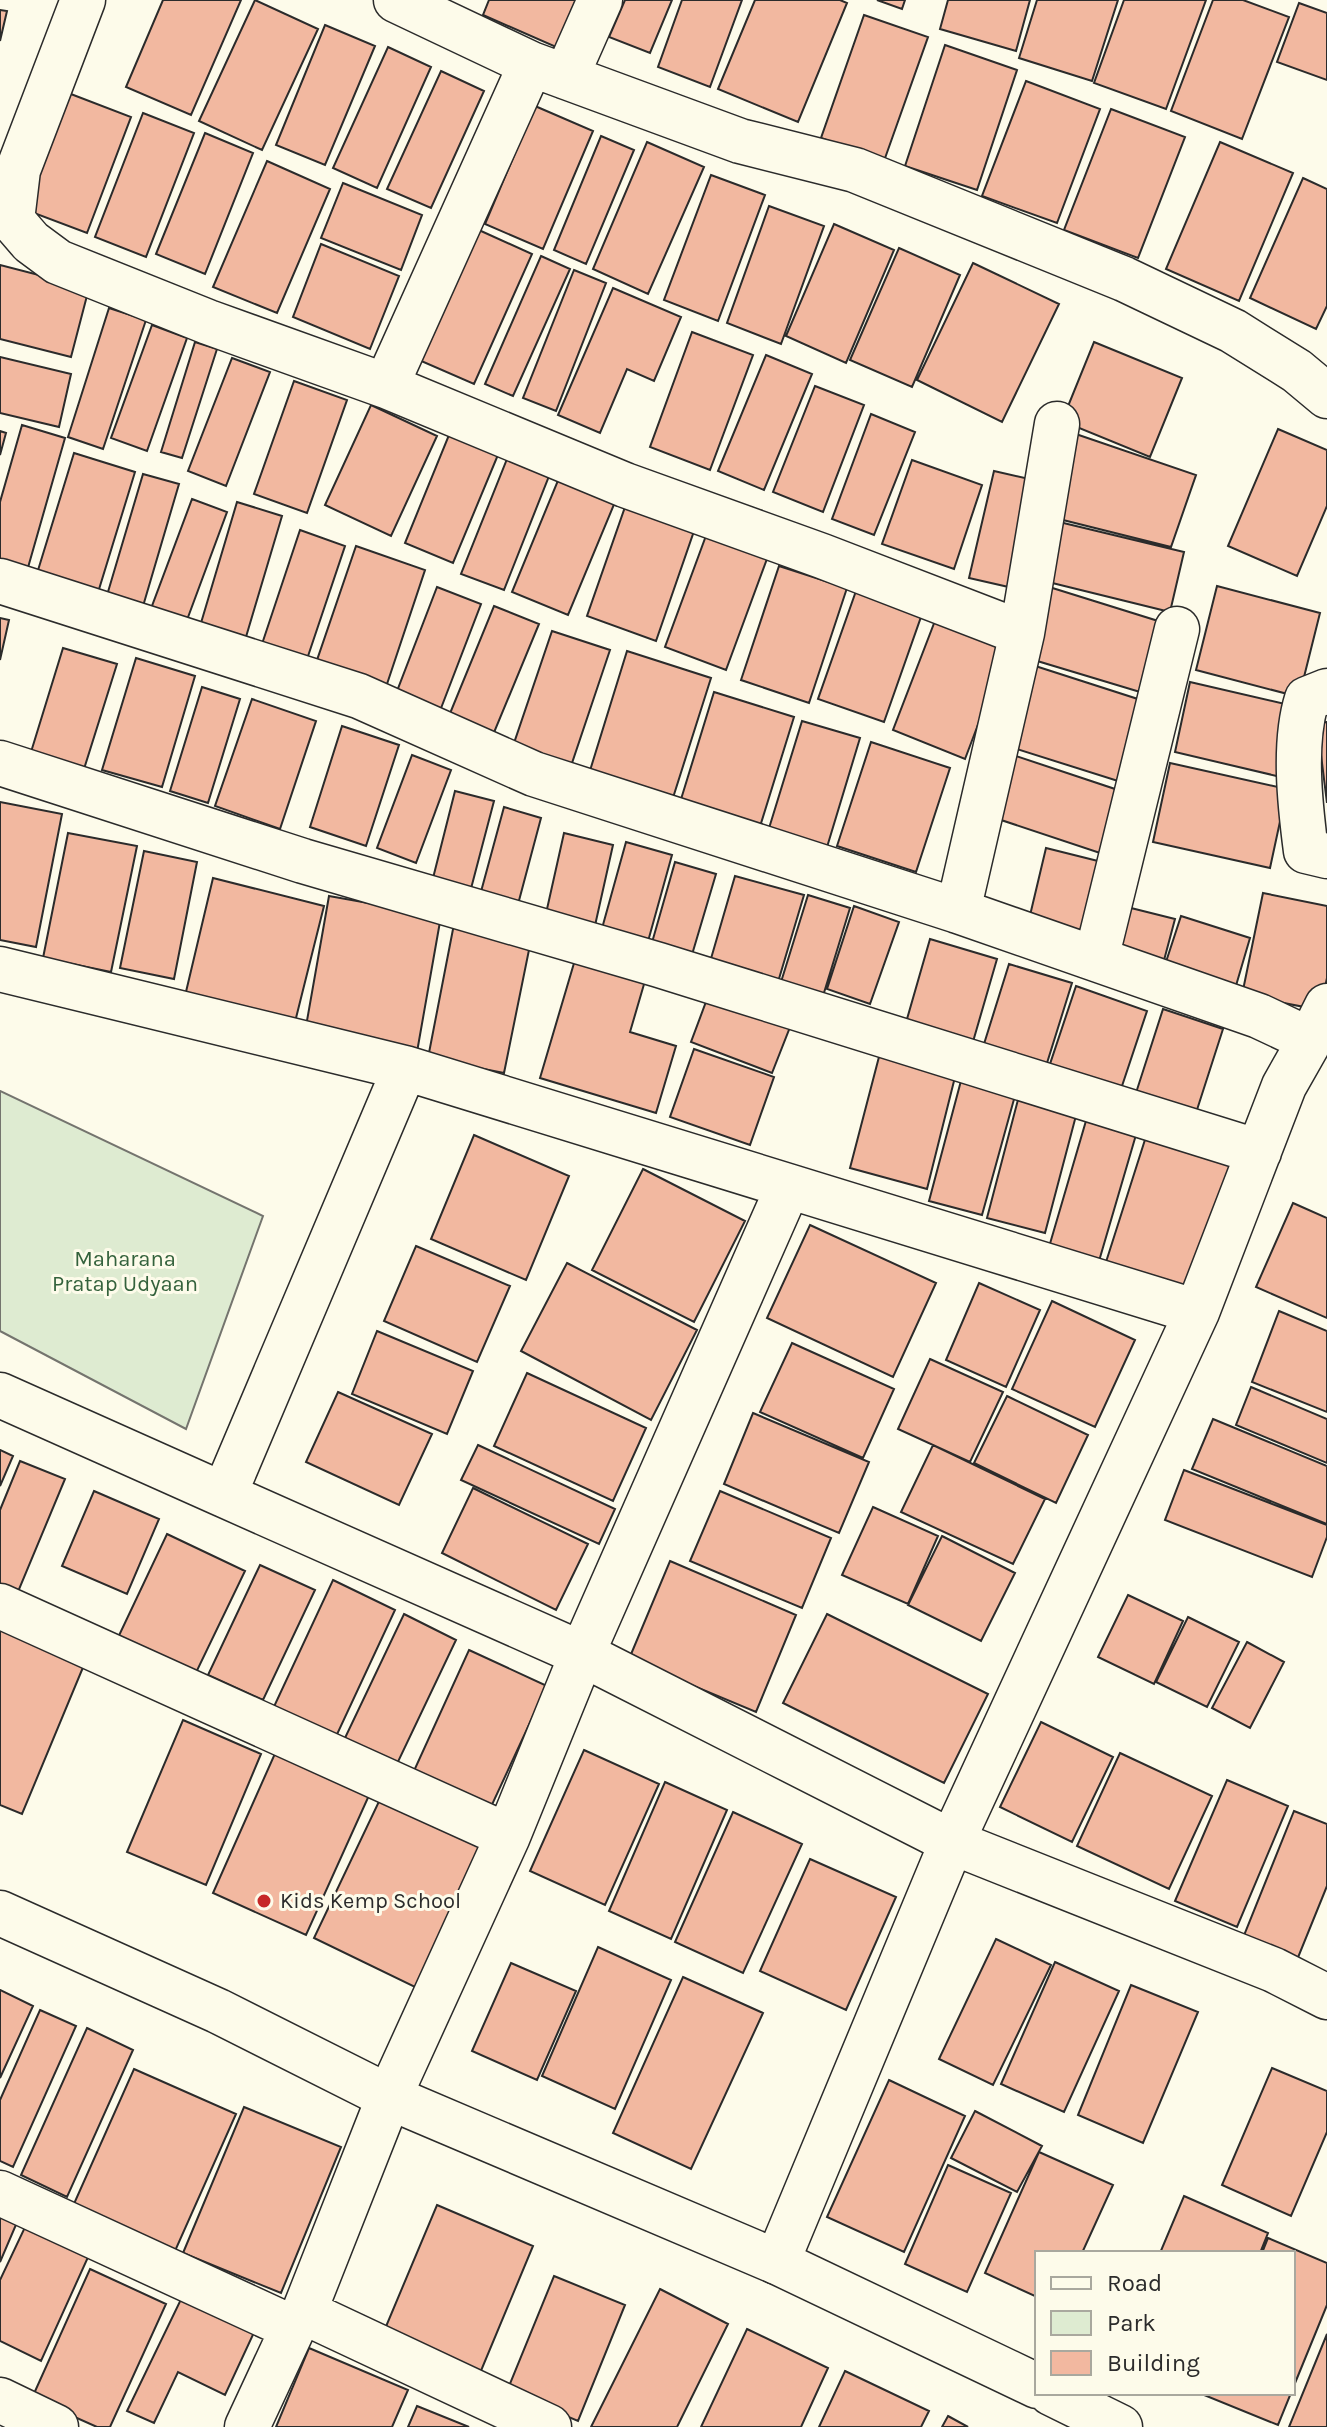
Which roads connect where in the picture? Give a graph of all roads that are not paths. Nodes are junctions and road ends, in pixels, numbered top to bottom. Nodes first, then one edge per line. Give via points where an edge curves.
1 (83, 0) edge
2 (396, 0) edge
3 (600, 0) edge
4 (548, 70) junction
5 (386, 386) junction
6 (1327, 396) edge
7 (1057, 424) dead end
8 (0, 581) edge
9 (1177, 629) dead end
10 (1022, 633) junction
11 (1327, 691) edge
12 (0, 763) edge
13 (1327, 856) edge
14 (958, 911) junction
15 (1096, 959) junction
16 (0, 969) edge
17 (1318, 1023) edge
18 (405, 1068) junction
19 (1259, 1152) junction
20 (788, 1187) junction
21 (1197, 1312) junction
22 (0, 1395) edge
23 (224, 1495) junction
24 (0, 1606) edge
25 (582, 1654) junction
26 (508, 1836) junction
27 (952, 1842) junction
28 (0, 1913) edge
29 (1327, 1997) edge
30 (389, 2097) junction
31 (0, 2193) edge
32 (777, 2262) junction
33 (299, 2320) junction
34 (1035, 2385) edge
35 (1055, 2395) edge
36 (0, 2400) edge
37 (56, 2427) edge
38 (247, 2427) edge
39 (549, 2427) edge
40 (1120, 2427) edge

1 - 5 street via 18,170 12,220 58,262
2 - 4 street
3 - 4 street
4 - 5 street
4 - 6 street via 740,141 855,170 1124,279 1233,331
5 - 10 street via 625,485
7 - 10 street
8 - 14 street via 359,696 534,774
9 - 15 street
10 - 14 street
11 - 13 street via 1307,699 1300,749 1306,851
12 - 19 street via 303,861 659,965
14 - 15 street
15 - 17 street via 1259,1016
16 - 18 street
17 - 19 street via 1284,1086
18 - 20 street
18 - 23 street
19 - 21 street
20 - 21 street
20 - 25 street
21 - 27 street
22 - 23 street
23 - 25 street
24 - 26 street
25 - 26 street
25 - 27 street
26 - 30 street
27 - 29 street via 1274,1970
27 - 32 street
28 - 30 street via 218,2011
30 - 32 street
30 - 33 street
31 - 33 street
32 - 34 street
33 - 38 street
33 - 39 street
35 - 40 street
36 - 37 street

